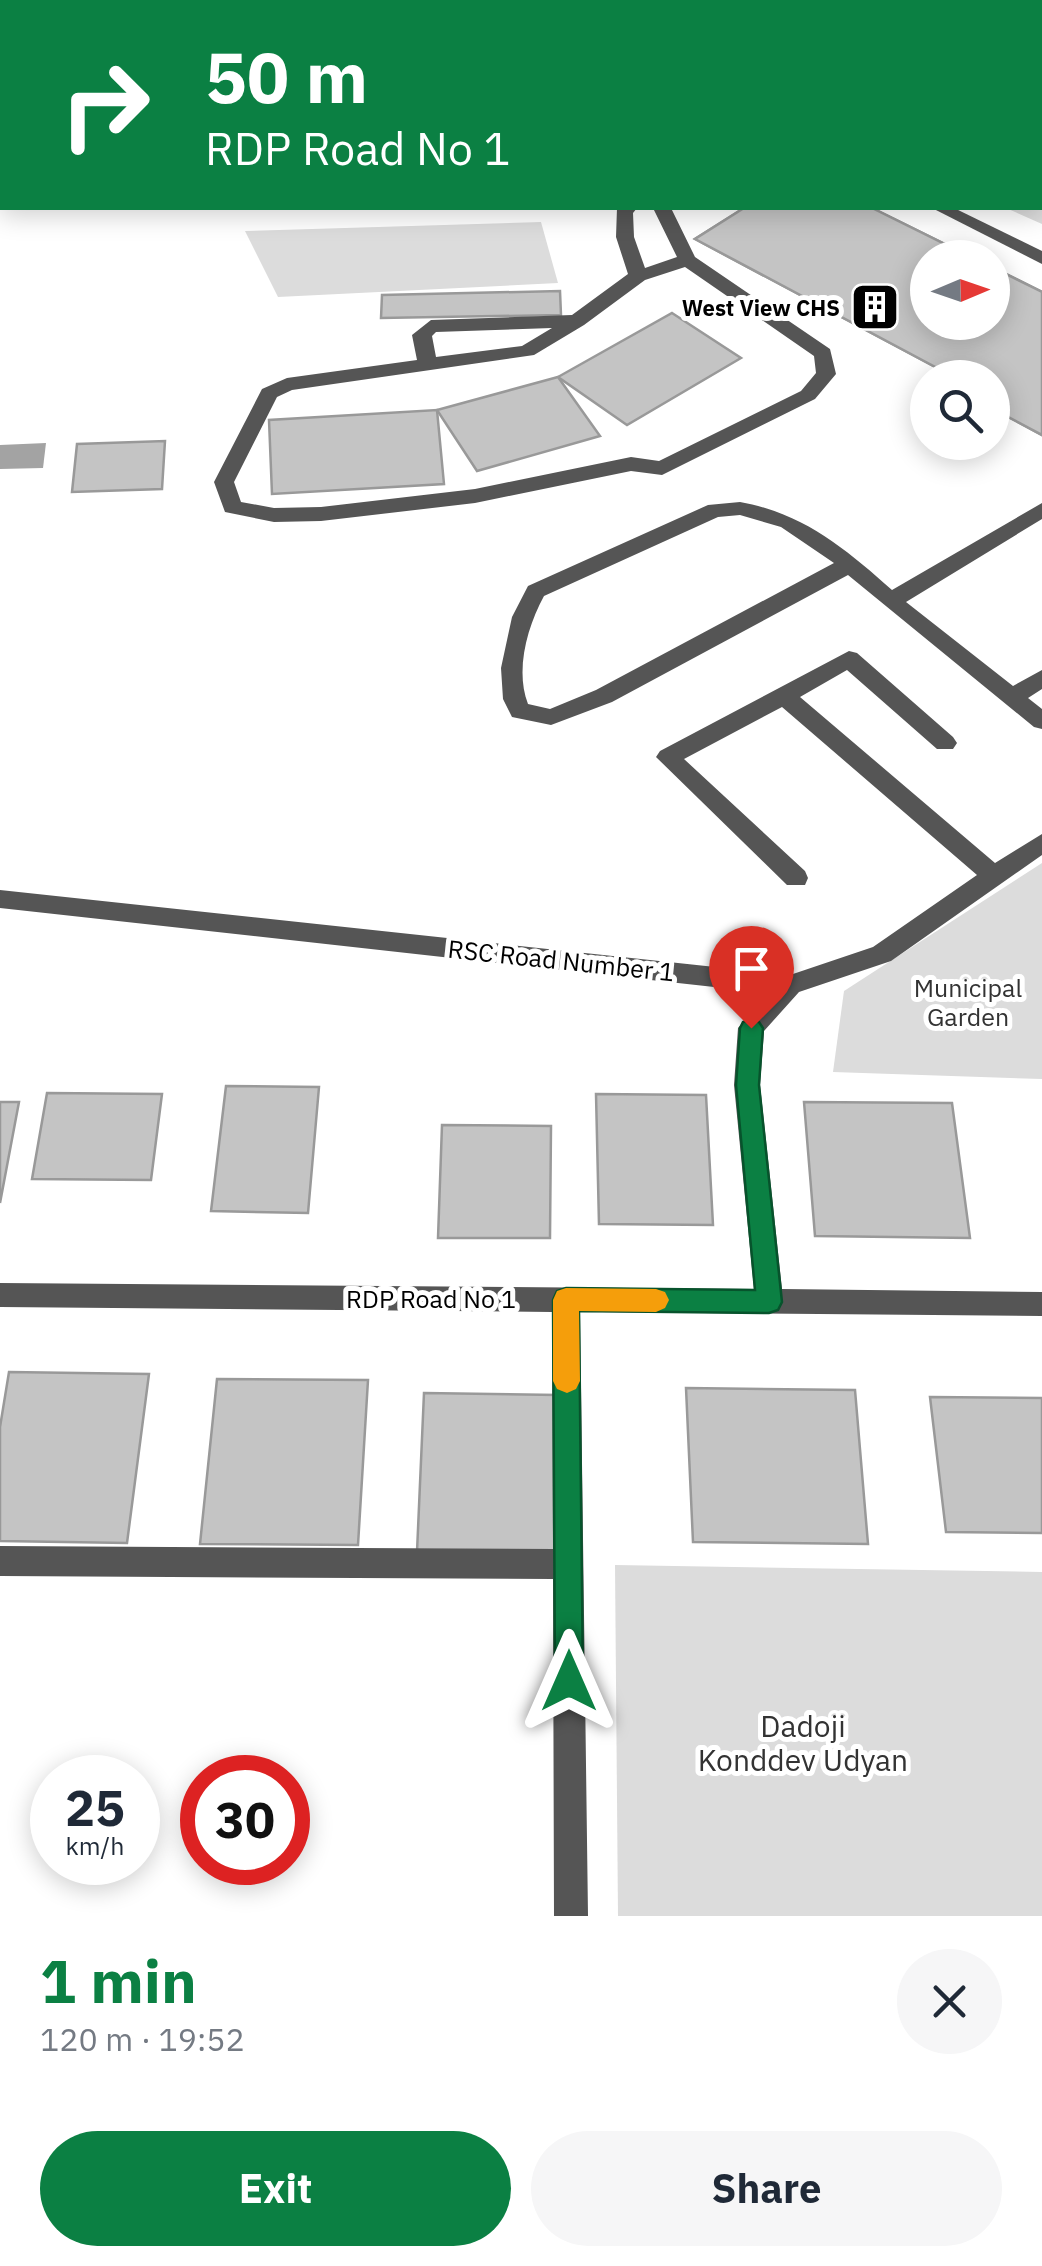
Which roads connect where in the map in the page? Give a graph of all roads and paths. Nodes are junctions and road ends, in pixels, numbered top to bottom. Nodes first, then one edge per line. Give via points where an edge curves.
1 (625, 210) edge
2 (663, 210) edge
3 (946, 210) edge
4 (1042, 258) edge
5 (687, 260) junction
6 (638, 276) junction
7 (578, 321) junction
8 (428, 366) junction
9 (1042, 510) edge
10 (850, 564) junction
11 (891, 601) junction
12 (1042, 678) edge
13 (784, 696) junction
14 (1012, 698) junction
15 (1042, 722) edge
16 (944, 743) dead end
17 (1042, 842) edge
18 (994, 876) junction
19 (796, 878) dead end
20 (0, 899) edge
21 (790, 985) junction
22 (0, 1294) edge
23 (566, 1300) junction
24 (769, 1302) junction
25 (1042, 1304) edge
26 (0, 1561) edge
27 (568, 1564) junction
28 (571, 1916) edge

1 - 6 street via 625,237
2 - 5 street
3 - 4 street
5 - 6 street
5 - 8 street via 824,353 826,374 808,395 662,468 631,464 475,496 321,514 232,507 224,482 269,393 287,384
6 - 7 street
7 - 8 street via 528,351
7 - 8 street via 431,326 422,335
9 - 11 street
10 - 10 street via 778,516 738,506 716,510 536,591 516,639 512,700 520,711 551,717 604,696
10 - 11 street
11 - 14 street
12 - 14 street
13 - 16 street via 848,659
13 - 18 street
13 - 19 street via 668,758
14 - 15 street
17 - 18 street
18 - 21 street via 882,954
20 - 21 street, RSC Road Number 1
21 - 24 street via 751,1028 748,1085
22 - 23 street, RDP Road No 1
23 - 24 street, RDP Road No 1
23 - 27 street
24 - 25 street, RDP Road No 1
26 - 27 street
27 - 28 street

